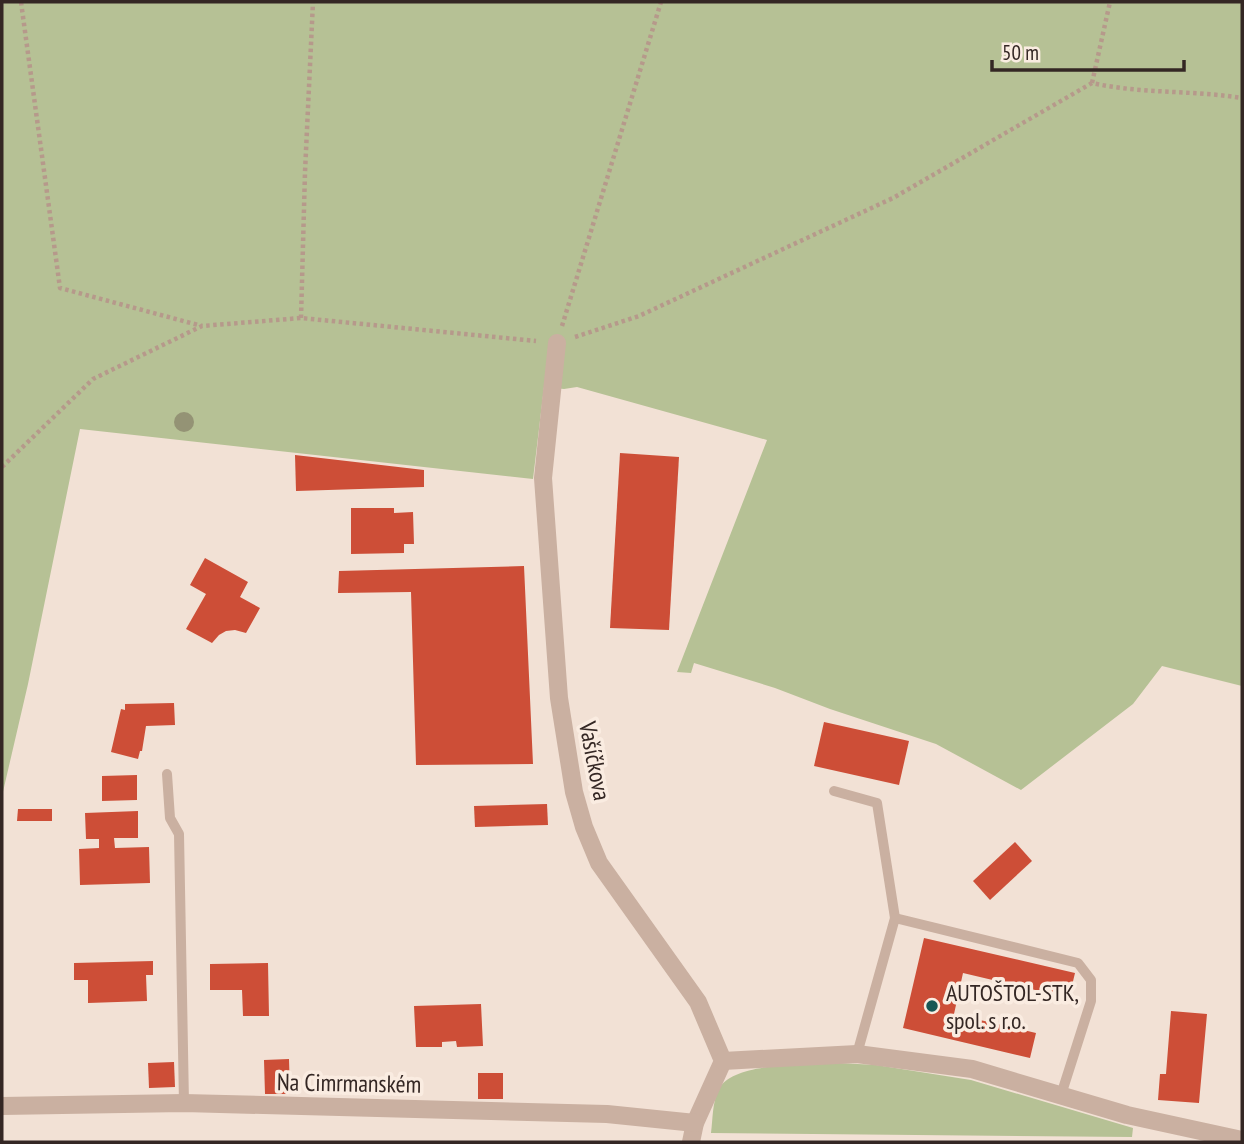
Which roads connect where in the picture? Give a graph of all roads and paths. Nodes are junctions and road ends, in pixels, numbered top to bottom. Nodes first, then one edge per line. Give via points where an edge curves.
1 (21, 2) edge
2 (313, 2) edge
3 (661, 2) edge
4 (1110, 2) edge
5 (1091, 83) junction
6 (1242, 98) edge
7 (301, 318) junction
8 (202, 326) junction
9 (557, 343) junction
10 (2, 467) edge
11 (167, 774) dead end
12 (834, 791) dead end
13 (895, 918) junction
14 (857, 1054) junction
15 (723, 1062) junction
16 (1061, 1095) junction
17 (184, 1103) junction
18 (2, 1105) edge
19 (695, 1123) junction
20 (1242, 1140) edge
21 (691, 1142) edge

1 - 8 path via 60,288
2 - 7 path
3 - 9 path
4 - 5 path
5 - 6 path
5 - 9 path via 893,198 639,316
7 - 8 path
7 - 9 path
8 - 10 path via 93,379
9 - 15 street, Vašíčkova via 543,478 559,698 574,792 599,863 698,1002
11 - 17 lane via 170,818 178,834
12 - 13 lane via 877,803
13 - 14 lane
13 - 16 lane via 1078,963 1091,980 1091,1001
14 - 15 street
14 - 16 street via 972,1069
15 - 19 street
16 - 20 street
17 - 18 street, Na Cimrmanském
17 - 19 street, Na Cimrmanském via 607,1114
19 - 21 street

